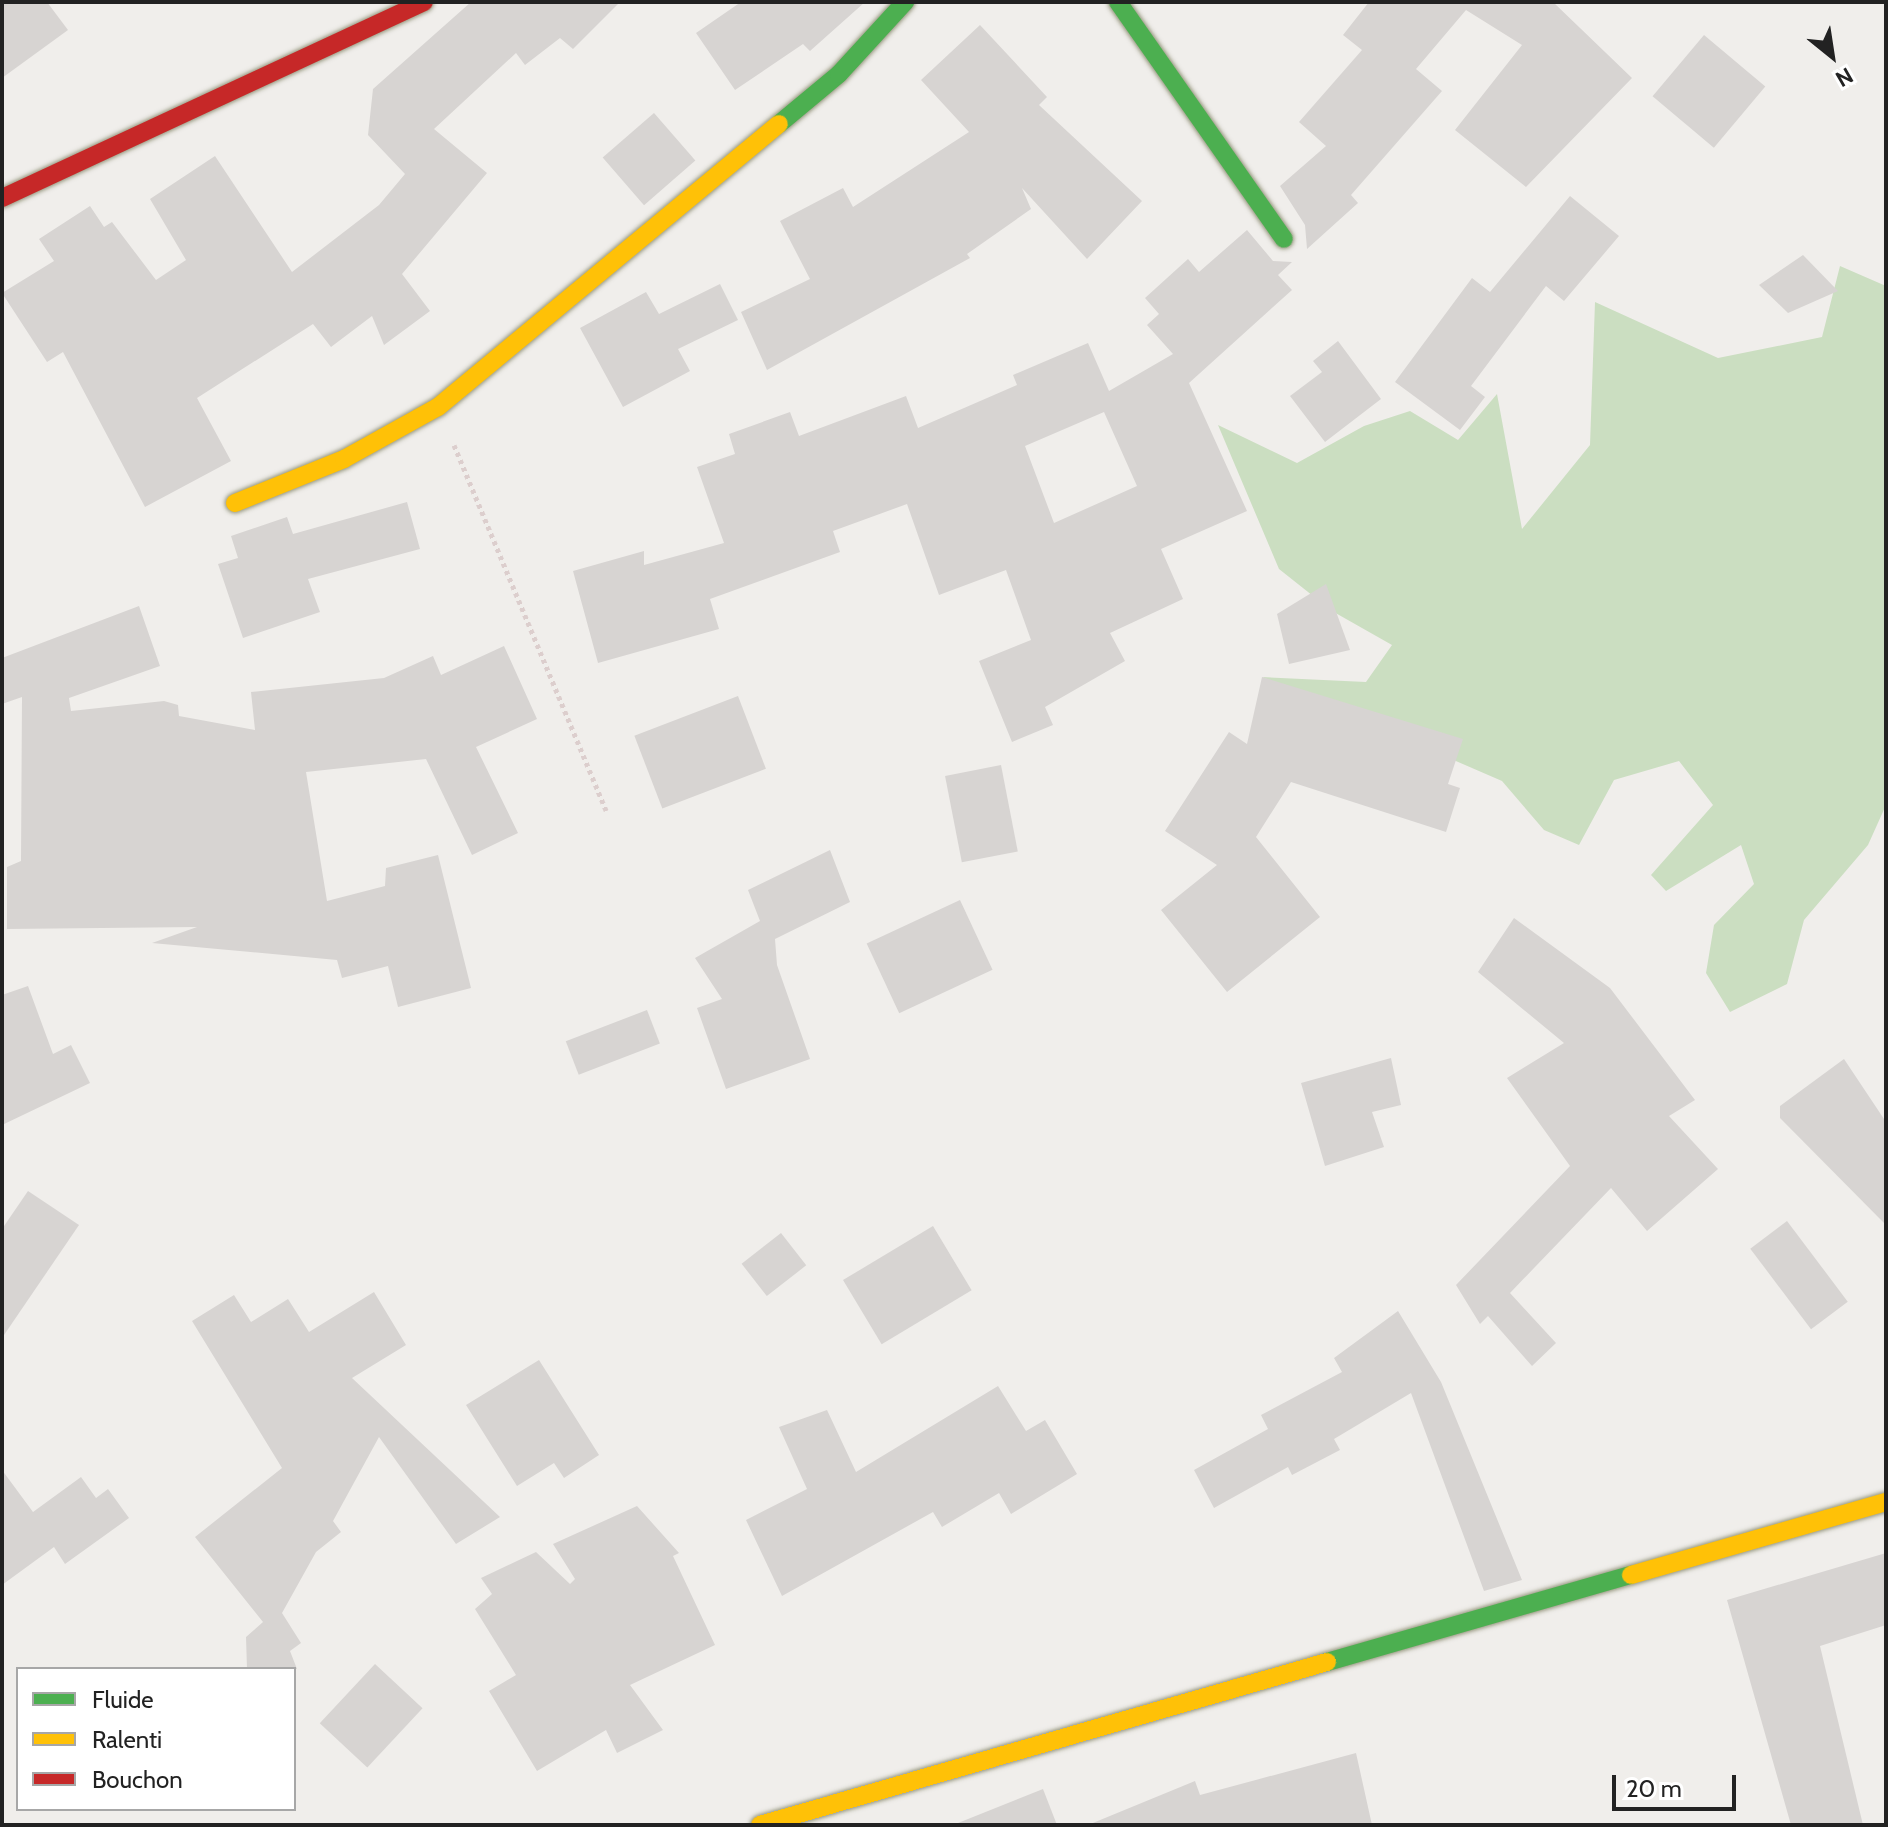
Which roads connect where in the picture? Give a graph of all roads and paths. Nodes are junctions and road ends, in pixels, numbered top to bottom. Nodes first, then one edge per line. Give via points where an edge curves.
1 (424, 2) edge
2 (905, 2) edge
3 (1118, 2) edge
4 (2, 198) edge
5 (1284, 239) dead end
6 (438, 407) junction
7 (235, 503) dead end
8 (606, 811) dead end
9 (1886, 1502) edge
10 (760, 1825) edge

1 - 4 street
2 - 6 street via 839,74
3 - 5 street
6 - 7 street via 344,459
6 - 8 path
9 - 10 street

